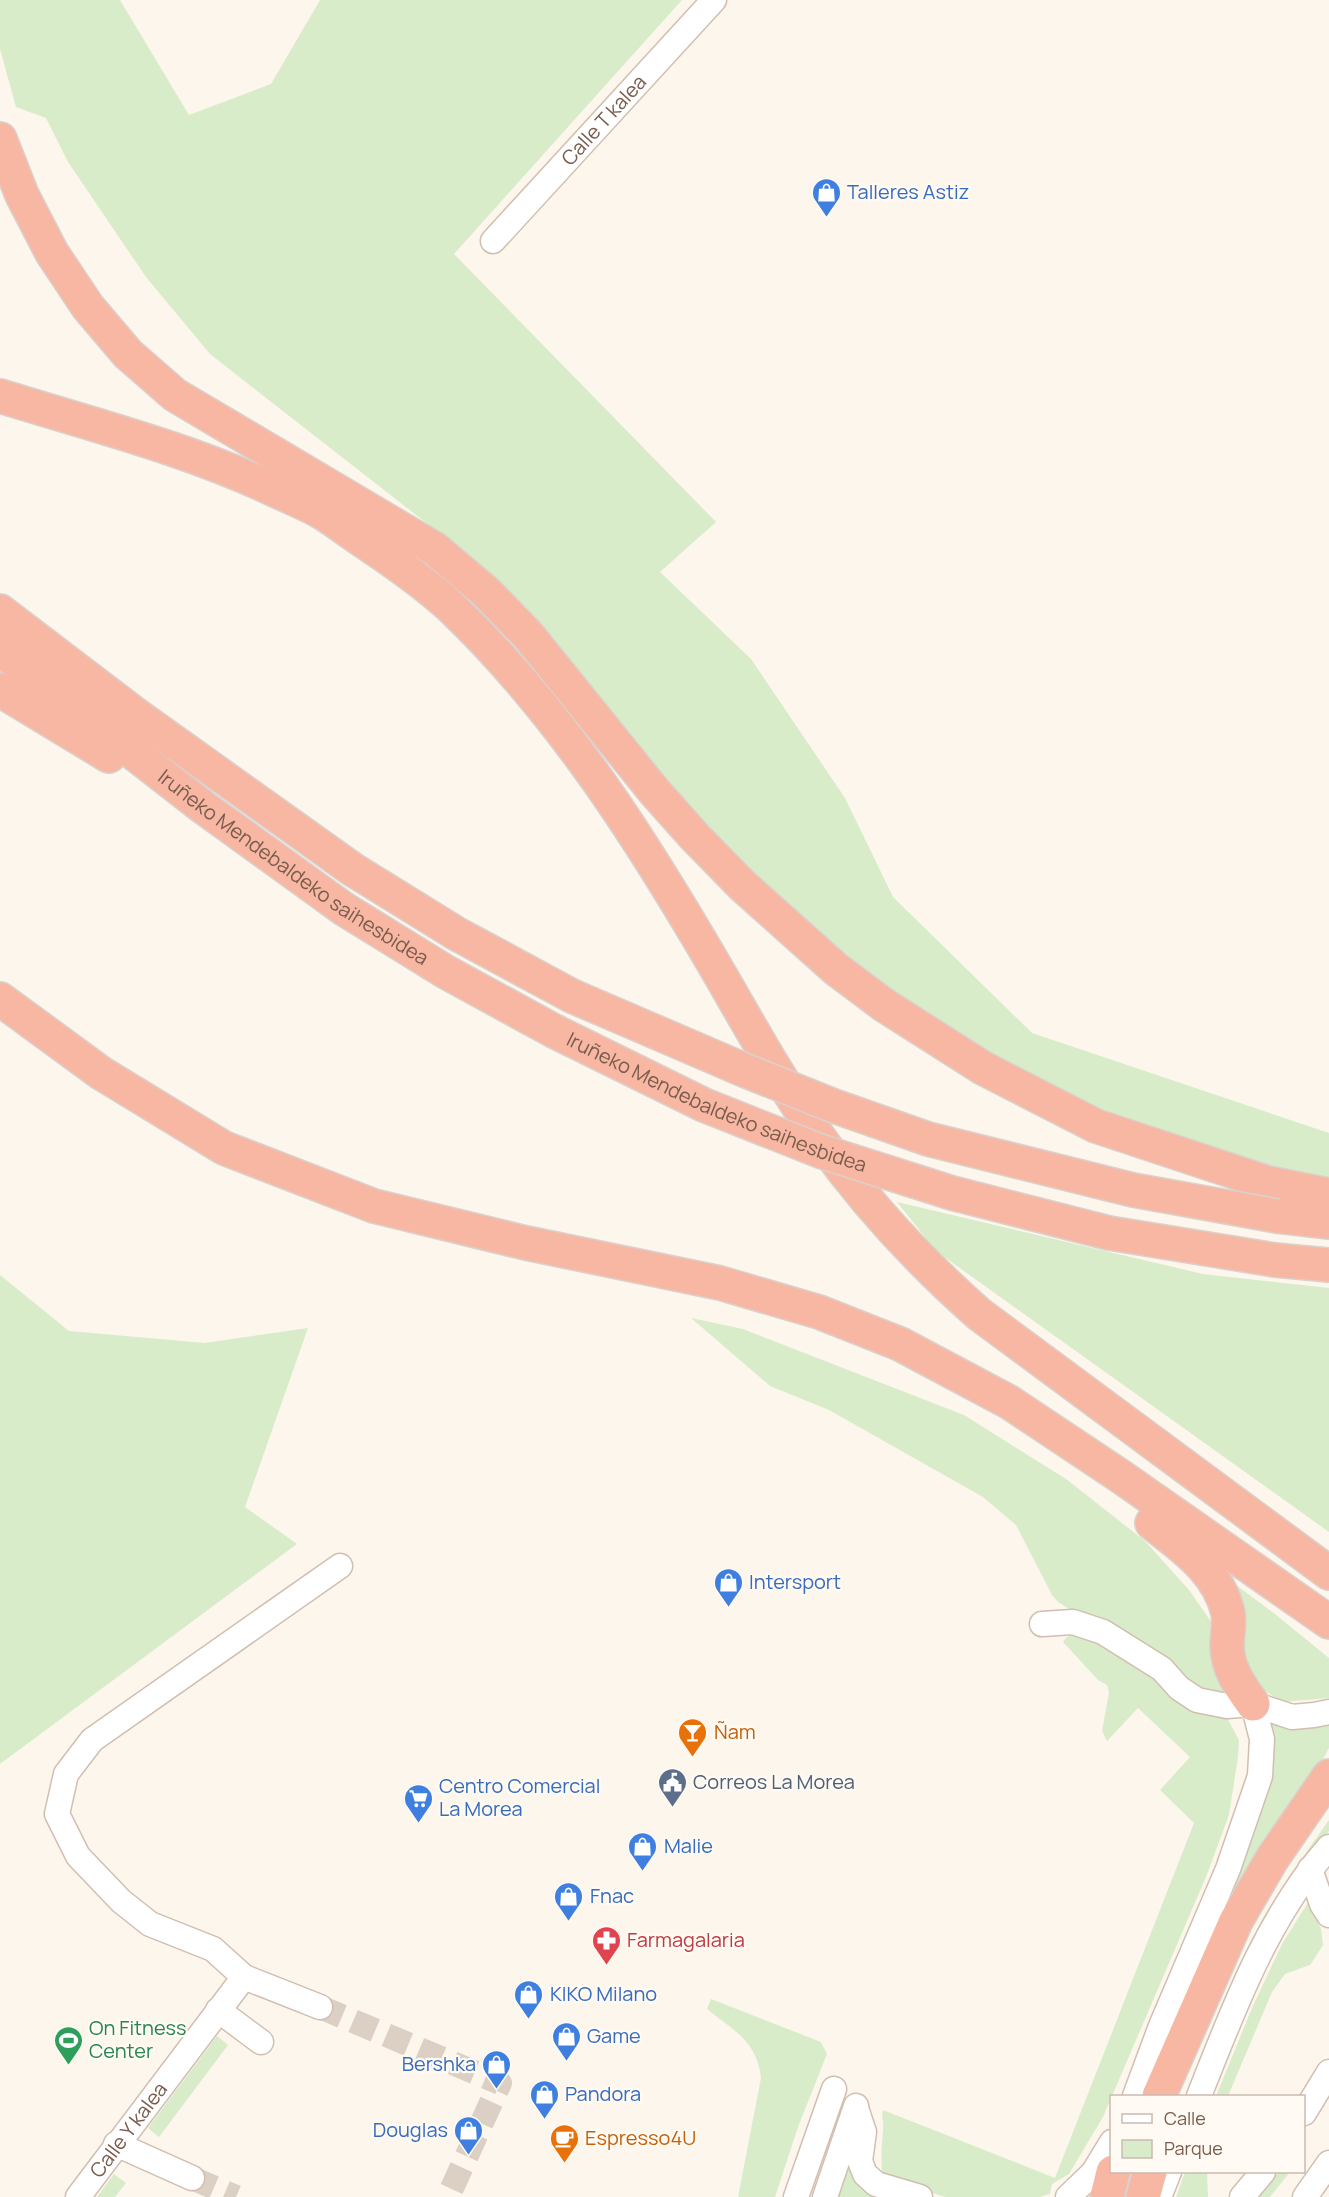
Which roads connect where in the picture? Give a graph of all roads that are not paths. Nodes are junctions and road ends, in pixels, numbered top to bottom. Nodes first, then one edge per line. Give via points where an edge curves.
1 (714, 0) edge
2 (0, 139) edge
3 (493, 241) dead end
4 (0, 396) edge
5 (378, 517) junction
6 (0, 611) edge
7 (0, 649) edge
8 (0, 690) edge
9 (202, 807) junction
10 (722, 978) junction
11 (2, 999) edge
12 (1329, 1195) edge
13 (1329, 1222) edge
14 (1329, 1265) edge
15 (946, 1368) junction
16 (1240, 1509) junction
17 (340, 1566) dead end
18 (1329, 1566) edge
19 (1329, 1573) edge
20 (1329, 1622) edge
21 (1042, 1624) dead end
22 (1253, 1704) junction
23 (1329, 1712) edge
24 (1327, 1786) edge
25 (1329, 1847) edge
26 (1310, 1869) junction
27 (1329, 1915) edge
28 (244, 1977) junction
29 (320, 2007) tunnel mouth
30 (219, 2010) junction
31 (261, 2042) dead end
32 (1329, 2072) edge
33 (834, 2089) dead end
34 (1136, 2095) edge
35 (1160, 2095) edge
36 (1175, 2095) edge
37 (1200, 2095) edge
38 (1305, 2111) edge
39 (117, 2144) junction
40 (1110, 2145) edge
41 (1329, 2163) edge
42 (1113, 2173) edge
43 (1136, 2173) edge
44 (1150, 2173) edge
45 (1169, 2173) edge
46 (1262, 2173) edge
47 (192, 2178) tunnel mouth
48 (78, 2197) edge
49 (796, 2197) edge
50 (825, 2197) edge
51 (920, 2197) edge
52 (1068, 2197) edge
53 (1107, 2197) edge
54 (1128, 2197) edge
55 (1143, 2197) edge
56 (1159, 2197) edge
57 (1242, 2197) edge
58 (1305, 2197) edge

1 - 3 street, Calle T kalea
2 - 5 highway via 22,195 52,254 88,307 128,354 175,395
4 - 10 highway via 175,449 249,478 321,512 448,604 509,665 561,729 647,855
5 - 10 highway via 464,590 522,651 561,700 627,791 691,896 709,934
5 - 12 highway via 435,549 486,592 528,635 654,791 703,845 794,933 884,1005 983,1068 1096,1126 1268,1183
6 - 13 highway, Iruñeko Mendebaldeko saihesbidea, bridge via 139,717 352,868 457,934 572,996 756,1075 928,1139 1133,1190
7 - 9 highway, Iruñeko Mendebaldeko saihesbidea
8 - 9 highway via 156,786
9 - 14 highway, Iruñeko Mendebaldeko saihesbidea, bridge via 344,909 446,972 704,1105 831,1154 952,1192 1109,1233
10 - 16 highway via 820,1139 891,1230 930,1271 979,1314
11 - 15 highway via 101,1073 224,1148 374,1206 526,1244 720,1283 819,1312 900,1344
15 - 20 highway via 1009,1402 1092,1457
15 - 22 highway via 968,1396 1092,1477 1209,1571 1229,1616 1228,1663
16 - 18 highway
16 - 19 highway
17 - 28 street via 92,1740 66,1774 57,1814 78,1856 121,1901 150,1924 213,1949
21 - 22 street via 1073,1622 1103,1632 1162,1669 1197,1700 1227,1706
22 - 23 street via 1292,1717
22 - 34 street via 1262,1739 1260,1776 1228,1869
24 - 35 highway via 1272,1859 1236,1921
24 - 36 highway via 1232,1957
25 - 26 street
26 - 27 street
26 - 37 street via 1264,1945
28 - 29 street via 289,2003
28 - 30 street, Calle Y kalea
30 - 31 street
30 - 39 street, Calle Y kalea
32 - 38 street
33 - 49 street
39 - 47 street
39 - 48 street, Calle Y kalea
40 - 52 street via 1093,2173
41 - 58 street
42 - 53 highway
43 - 54 highway
44 - 55 highway
45 - 56 street
46 - 57 street
50 - 51 street via 857,2102 864,2132 860,2161 865,2174 876,2184

